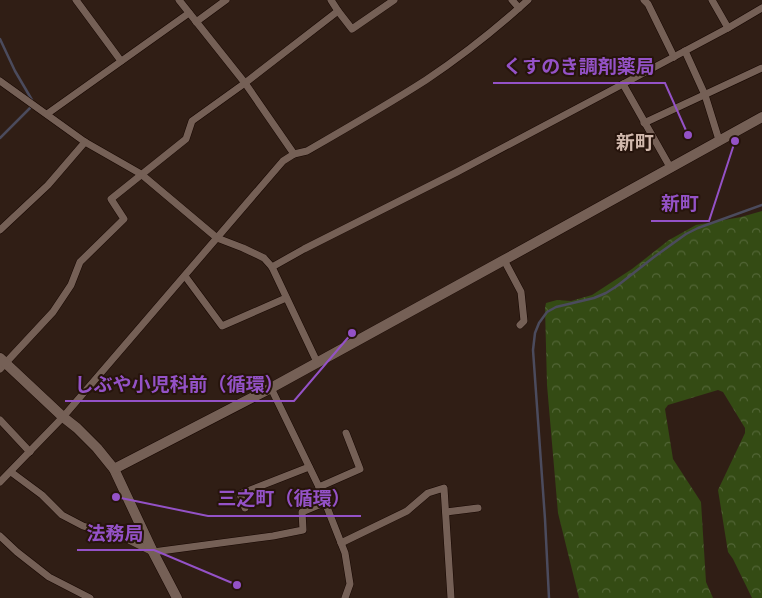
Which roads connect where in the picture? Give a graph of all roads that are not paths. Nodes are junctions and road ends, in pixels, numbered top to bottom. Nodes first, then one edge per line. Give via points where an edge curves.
1 (76, 0) edge
2 (179, 0) edge
3 (226, 0) edge
4 (331, 0) edge
5 (394, 0) edge
6 (512, 0) edge
7 (528, 0) edge
8 (644, 0) edge
9 (712, 0) edge
10 (519, 8) junction
11 (762, 8) edge
12 (338, 11) junction
13 (189, 13) junction
14 (196, 22) junction
15 (728, 28) junction
16 (685, 51) junction
17 (674, 57) junction
18 (121, 61) junction
19 (762, 68) edge
20 (0, 81) edge
21 (245, 83) junction
22 (624, 84) junction
23 (704, 95) junction
24 (47, 114) junction
25 (762, 117) edge
26 (644, 123) junction
27 (719, 140) junction
28 (86, 142) junction
29 (294, 154) junction
30 (670, 168) junction
31 (141, 174) junction
32 (0, 230) edge
33 (217, 238) junction
34 (504, 260) junction
35 (272, 267) junction
36 (185, 276) junction
37 (286, 298) junction
38 (520, 325) dead end
39 (317, 362) junction
40 (2, 363) edge
41 (271, 388) junction
42 (63, 417) junction
43 (0, 420) edge
44 (346, 433) dead end
45 (30, 452) junction
46 (309, 467) junction
47 (114, 469) junction
48 (11, 472) junction
49 (0, 482) edge
50 (320, 487) junction
51 (326, 502) junction
52 (245, 508) dead end
53 (478, 508) dead end
54 (446, 512) junction
55 (0, 536) edge
56 (341, 543) junction
57 (153, 552) junction
58 (90, 598) edge
59 (177, 598) edge
60 (345, 598) edge
61 (451, 598) edge

1 - 18 street
2 - 13 street
3 - 14 street
4 - 12 street
5 - 12 street via 352,29
6 - 10 street
7 - 10 street
8 - 17 street
9 - 15 street
10 - 29 street via 425,80 308,151
11 - 15 street
12 - 21 street
13 - 14 street
13 - 18 street
14 - 21 street
15 - 16 street
16 - 17 street
16 - 23 street
17 - 22 street
18 - 24 street
19 - 23 street
20 - 24 street
21 - 29 street
21 - 31 street via 192,121 186,139
22 - 26 street
22 - 35 street
23 - 26 street
23 - 27 street
24 - 28 street
25 - 27 street
26 - 30 street
27 - 30 street
28 - 31 street
28 - 32 street via 48,185
29 - 33 street via 283,161
30 - 34 street
31 - 33 street
31 - 40 street via 111,198 124,219 80,262 71,285 53,312
33 - 35 street via 264,258
33 - 36 street
34 - 38 street via 521,292 524,321
34 - 39 street
35 - 37 street
36 - 37 street via 222,326
36 - 42 street
37 - 39 street
39 - 41 street
40 - 42 street
41 - 46 street
41 - 47 street
42 - 45 street
42 - 47 street via 97,448
43 - 45 street
44 - 50 street via 360,469
45 - 48 street
46 - 50 street
46 - 52 street via 240,494
47 - 57 street
48 - 49 street
48 - 57 street via 62,515
50 - 51 street
51 - 56 street
51 - 57 street via 302,512 304,530
53 - 54 street
54 - 56 street via 444,488 428,493 407,510
54 - 61 street
55 - 58 street via 49,578
56 - 60 street via 350,584
57 - 59 street

